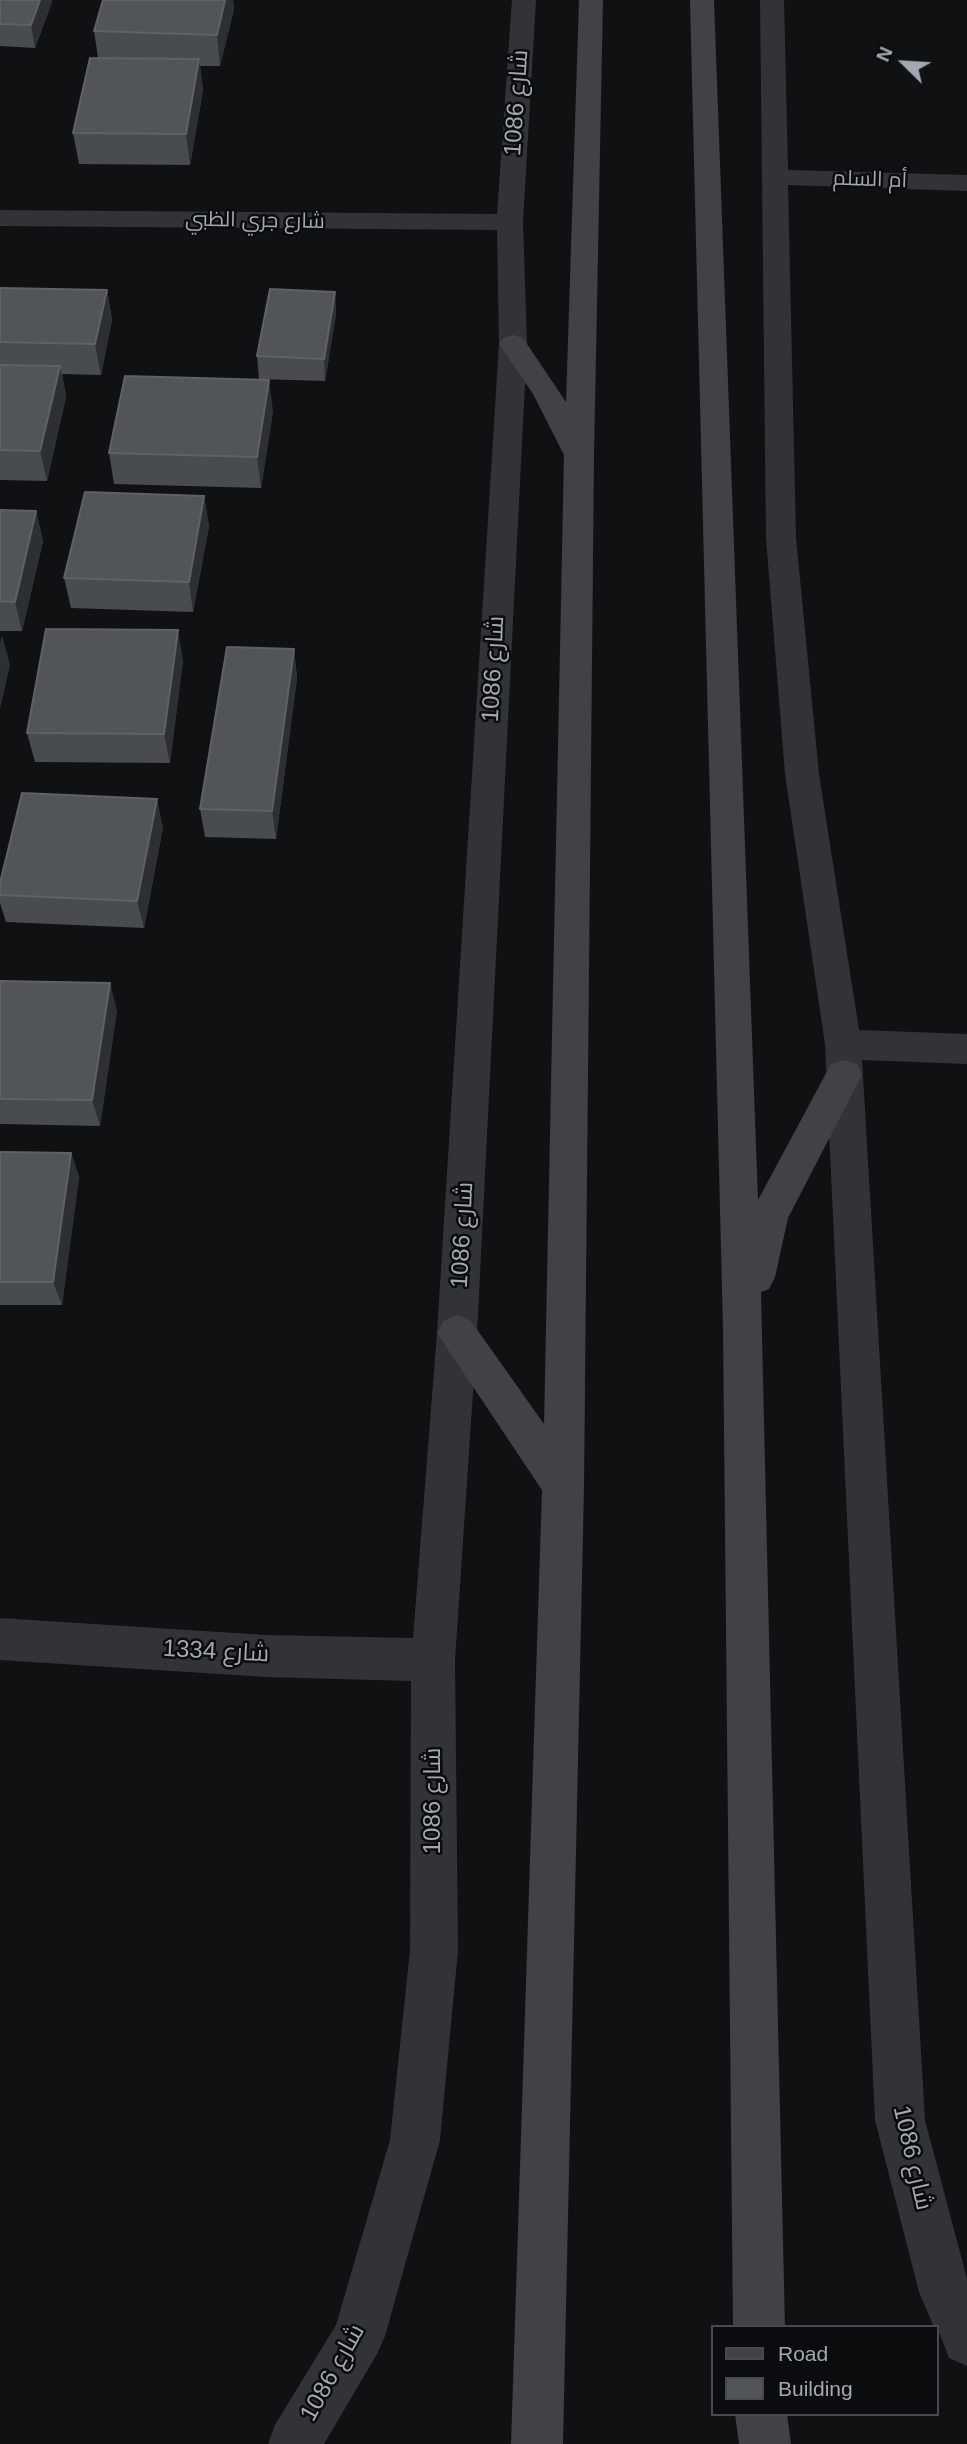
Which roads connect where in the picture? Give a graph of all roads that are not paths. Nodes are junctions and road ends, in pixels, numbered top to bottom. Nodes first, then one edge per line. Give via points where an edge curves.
1 (524, 0) edge
2 (591, 0) edge
3 (702, 0) edge
4 (772, 0) edge
5 (773, 177) junction
6 (967, 183) edge
7 (0, 218) edge
8 (510, 222) junction
9 (513, 344) junction
10 (579, 455) junction
11 (967, 1049) edge
12 (843, 1060) junction
13 (743, 1331) junction
14 (457, 1333) junction
15 (563, 1486) junction
16 (0, 1639) edge
17 (433, 1660) junction
18 (760, 2325) edge
19 (967, 2340) edge
20 (761, 2416) edge
21 (294, 2444) edge
22 (537, 2444) edge
23 (765, 2444) edge

1 - 8 street, شارع 1086
2 - 10 street
3 - 13 street
4 - 5 street, شارع 1086
5 - 6 street, أم السلم
5 - 12 street, شارع 1086 via 781,538 802,774
7 - 8 street, شارع جري الظبي
8 - 9 street, شارع 1086
9 - 10 street via 547,393
9 - 14 street, شارع 1086
10 - 15 street
11 - 12 street
12 - 13 street via 769,1216
12 - 19 street, شارع 1086 via 900,2120 945,2292
13 - 18 street
14 - 15 street
14 - 17 street, شارع 1086
15 - 22 street
16 - 17 street, شارع 1334 via 266,1656
17 - 21 street, شارع 1086 via 434,1950 415,2140 359,2336
20 - 23 street

